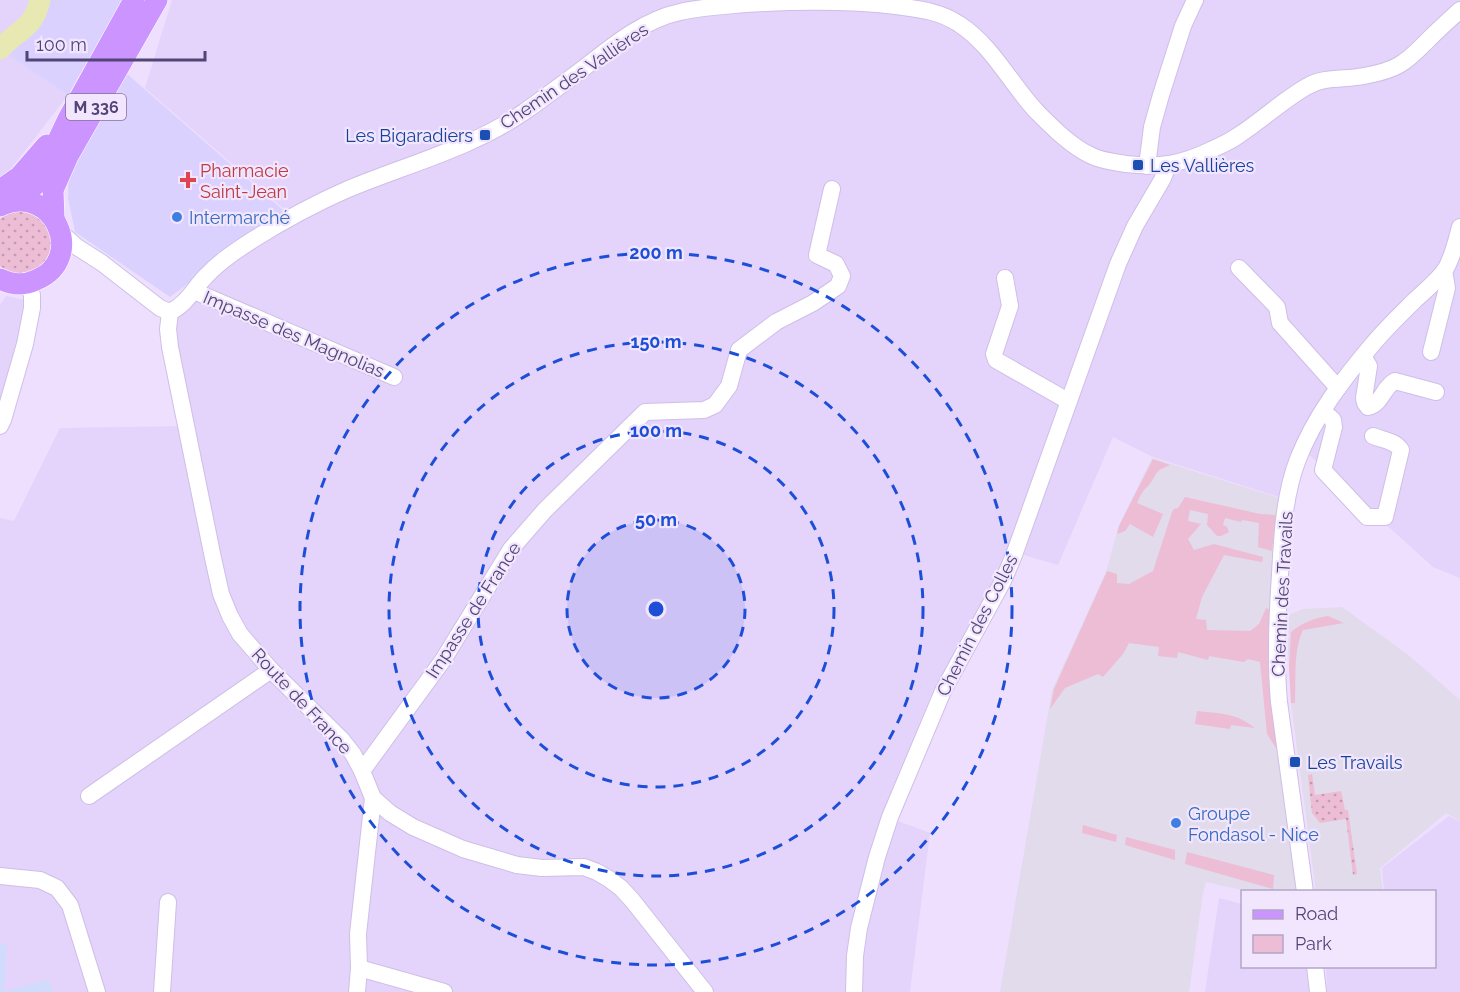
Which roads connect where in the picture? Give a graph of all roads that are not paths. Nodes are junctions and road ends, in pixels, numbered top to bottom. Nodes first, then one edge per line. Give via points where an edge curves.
1 (134, 0) edge
2 (157, 0) edge
3 (1195, 0) edge
4 (875, 1) edge
5 (922, 4) edge
6 (1460, 10) edge
7 (1166, 165) junction
8 (1147, 166) junction
9 (832, 189) dead end
10 (5, 199) edge
11 (57, 226) junction
12 (1460, 227) edge
13 (87, 254) junction
14 (57, 263) junction
15 (1239, 268) dead end
16 (1444, 271) junction
17 (1005, 278) dead end
18 (9, 283) edge
19 (194, 291) junction
20 (170, 312) junction
21 (1431, 351) dead end
22 (1363, 356) junction
23 (394, 377) dead end
24 (1338, 388) junction
25 (1436, 392) dead end
26 (1068, 400) junction
27 (1323, 411) junction
28 (0, 426) edge
29 (1373, 436) dead end
30 (271, 670) junction
31 (362, 771) junction
32 (89, 796) dead end
33 (373, 798) junction
34 (0, 876) edge
35 (1305, 890) edge
36 (168, 902) dead end
37 (358, 968) junction
38 (1315, 968) edge
39 (97, 992) edge
40 (162, 992) edge
41 (357, 992) edge
42 (444, 992) edge
43 (705, 992) edge
44 (854, 992) edge
45 (1318, 992) edge

1 - 10 main road, M 336 via 68,119 44,172 35,185
2 - 11 main road, M 336 via 68,156 53,190
3 - 8 street via 1161,95
4 - 5 street, Chemin des Vallières
4 - 19 street, Chemin des Vallières via 787,1 711,7 666,16 613,45 499,128 346,190 267,231 218,265
5 - 8 street, Chemin des Vallières via 971,32 1037,112 1080,149 1109,162
6 - 7 street, Chemin des Vallières via 1399,65 1362,77 1308,85 1238,136 1193,159
7 - 8 street, Chemin des Vallières
7 - 26 street, Chemin des Colles via 1118,264
9 - 31 street, Impasse de France via 817,255 836,264 842,276 838,286 776,322 739,350 729,386 715,405 704,411 645,412 545,510 511,549 443,660
10 - 11 main road via 38,205 50,213
11 - 13 street
11 - 14 main road via 62,243
12 - 16 street, Chemin des Travails
13 - 14 street
13 - 20 street
14 - 18 main road via 43,278
15 - 24 street via 1277,307 1280,323
16 - 21 street, Chemin des Travails via 1447,288
16 - 22 street, Chemin des Travails
17 - 26 street via 1010,306 994,354 996,360
18 - 28 street via 32,295 32,308
19 - 20 street, Chemin des Vallières
19 - 23 street, Impasse des Magnolias
20 - 30 street, Route de France via 170,347 221,594 240,634
22 - 24 street, Chemin des Travails
22 - 25 street via 1370,366 1364,398 1368,407 1378,402 1395,381
24 - 27 street, Chemin des Travails
26 - 44 street, Chemin des Colles via 1003,581 943,692 890,817 858,928
27 - 29 street via 1333,420 1334,427 1323,470 1367,517 1385,517 1401,450 1394,443
27 - 35 street, Chemin des Travails via 1292,477 1282,535 1278,600 1276,671
30 - 31 street, Route de France via 342,741
30 - 32 street
31 - 33 street, Route de France
33 - 37 street
33 - 43 street, Route de France via 413,827 463,849 517,865 584,867 603,875 632,900
34 - 39 street via 40,880 57,888 70,905
36 - 40 street
37 - 41 street
37 - 42 street
38 - 45 street

